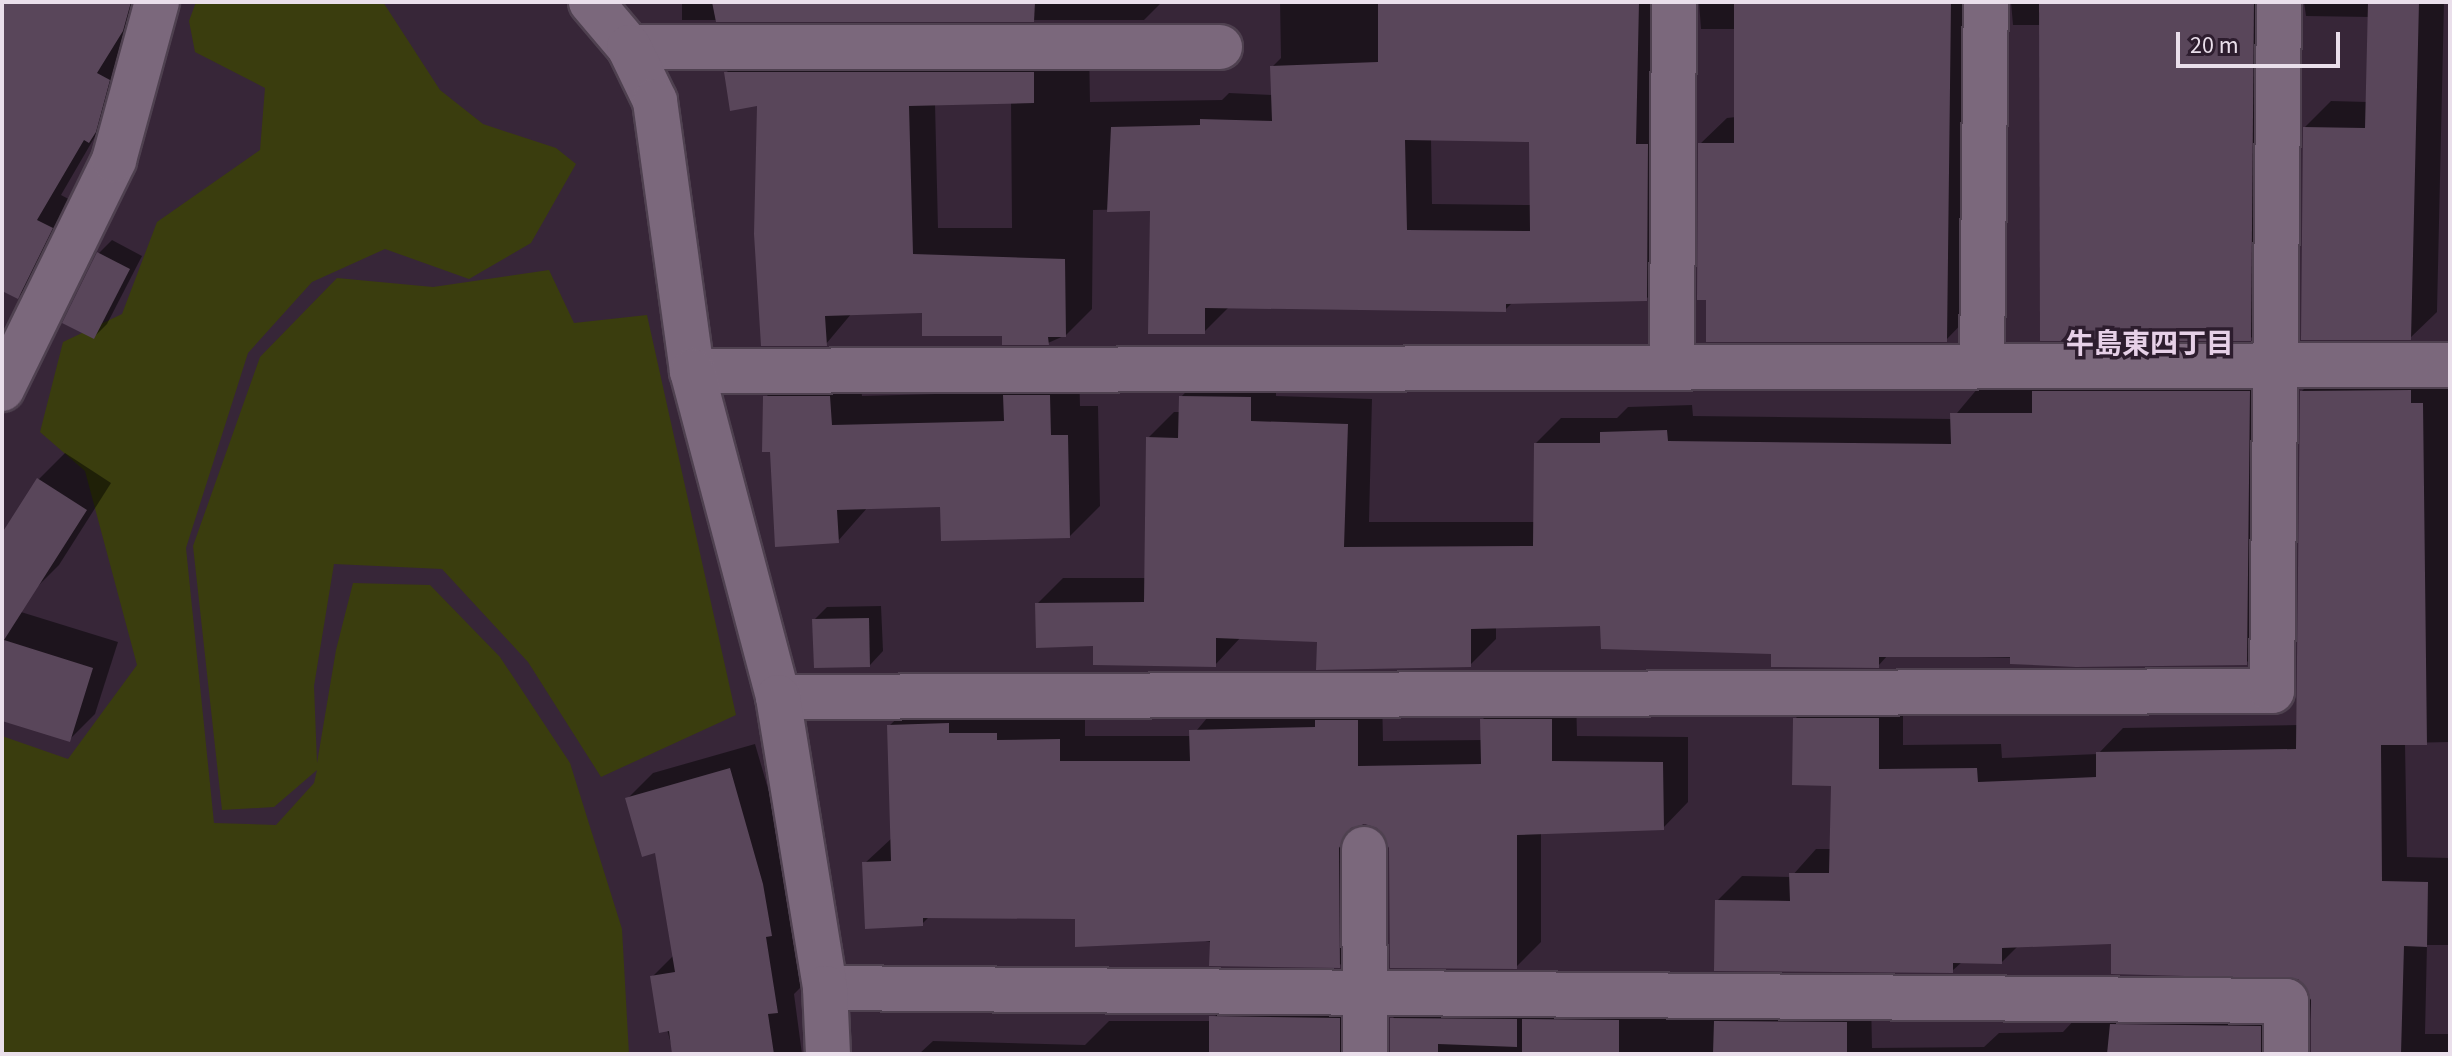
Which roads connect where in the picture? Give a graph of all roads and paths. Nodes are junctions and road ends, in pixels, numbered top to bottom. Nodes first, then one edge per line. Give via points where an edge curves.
1 (157, 2) edge
2 (591, 2) edge
3 (1674, 2) edge
4 (1986, 2) edge
5 (2279, 2) edge
6 (629, 47) junction
7 (1220, 47) dead end
8 (1672, 364) junction
9 (1982, 365) junction
10 (2450, 365) edge
11 (2275, 367) junction
12 (692, 371) junction
13 (2, 389) edge
14 (778, 697) junction
15 (1364, 849) dead end
16 (825, 988) junction
17 (1366, 993) junction
18 (828, 1054) edge
19 (1365, 1054) edge
20 (2286, 1054) edge

1 - 13 street via 114,160
2 - 6 street
3 - 8 street
4 - 9 street
5 - 11 street
6 - 7 street
6 - 12 street via 655,101
8 - 9 street
8 - 12 street
9 - 11 street
10 - 11 street
11 - 14 street via 2272,691
12 - 14 street
14 - 16 street
15 - 17 street
16 - 17 street
16 - 18 street
17 - 19 street
17 - 20 street via 2286,1001

